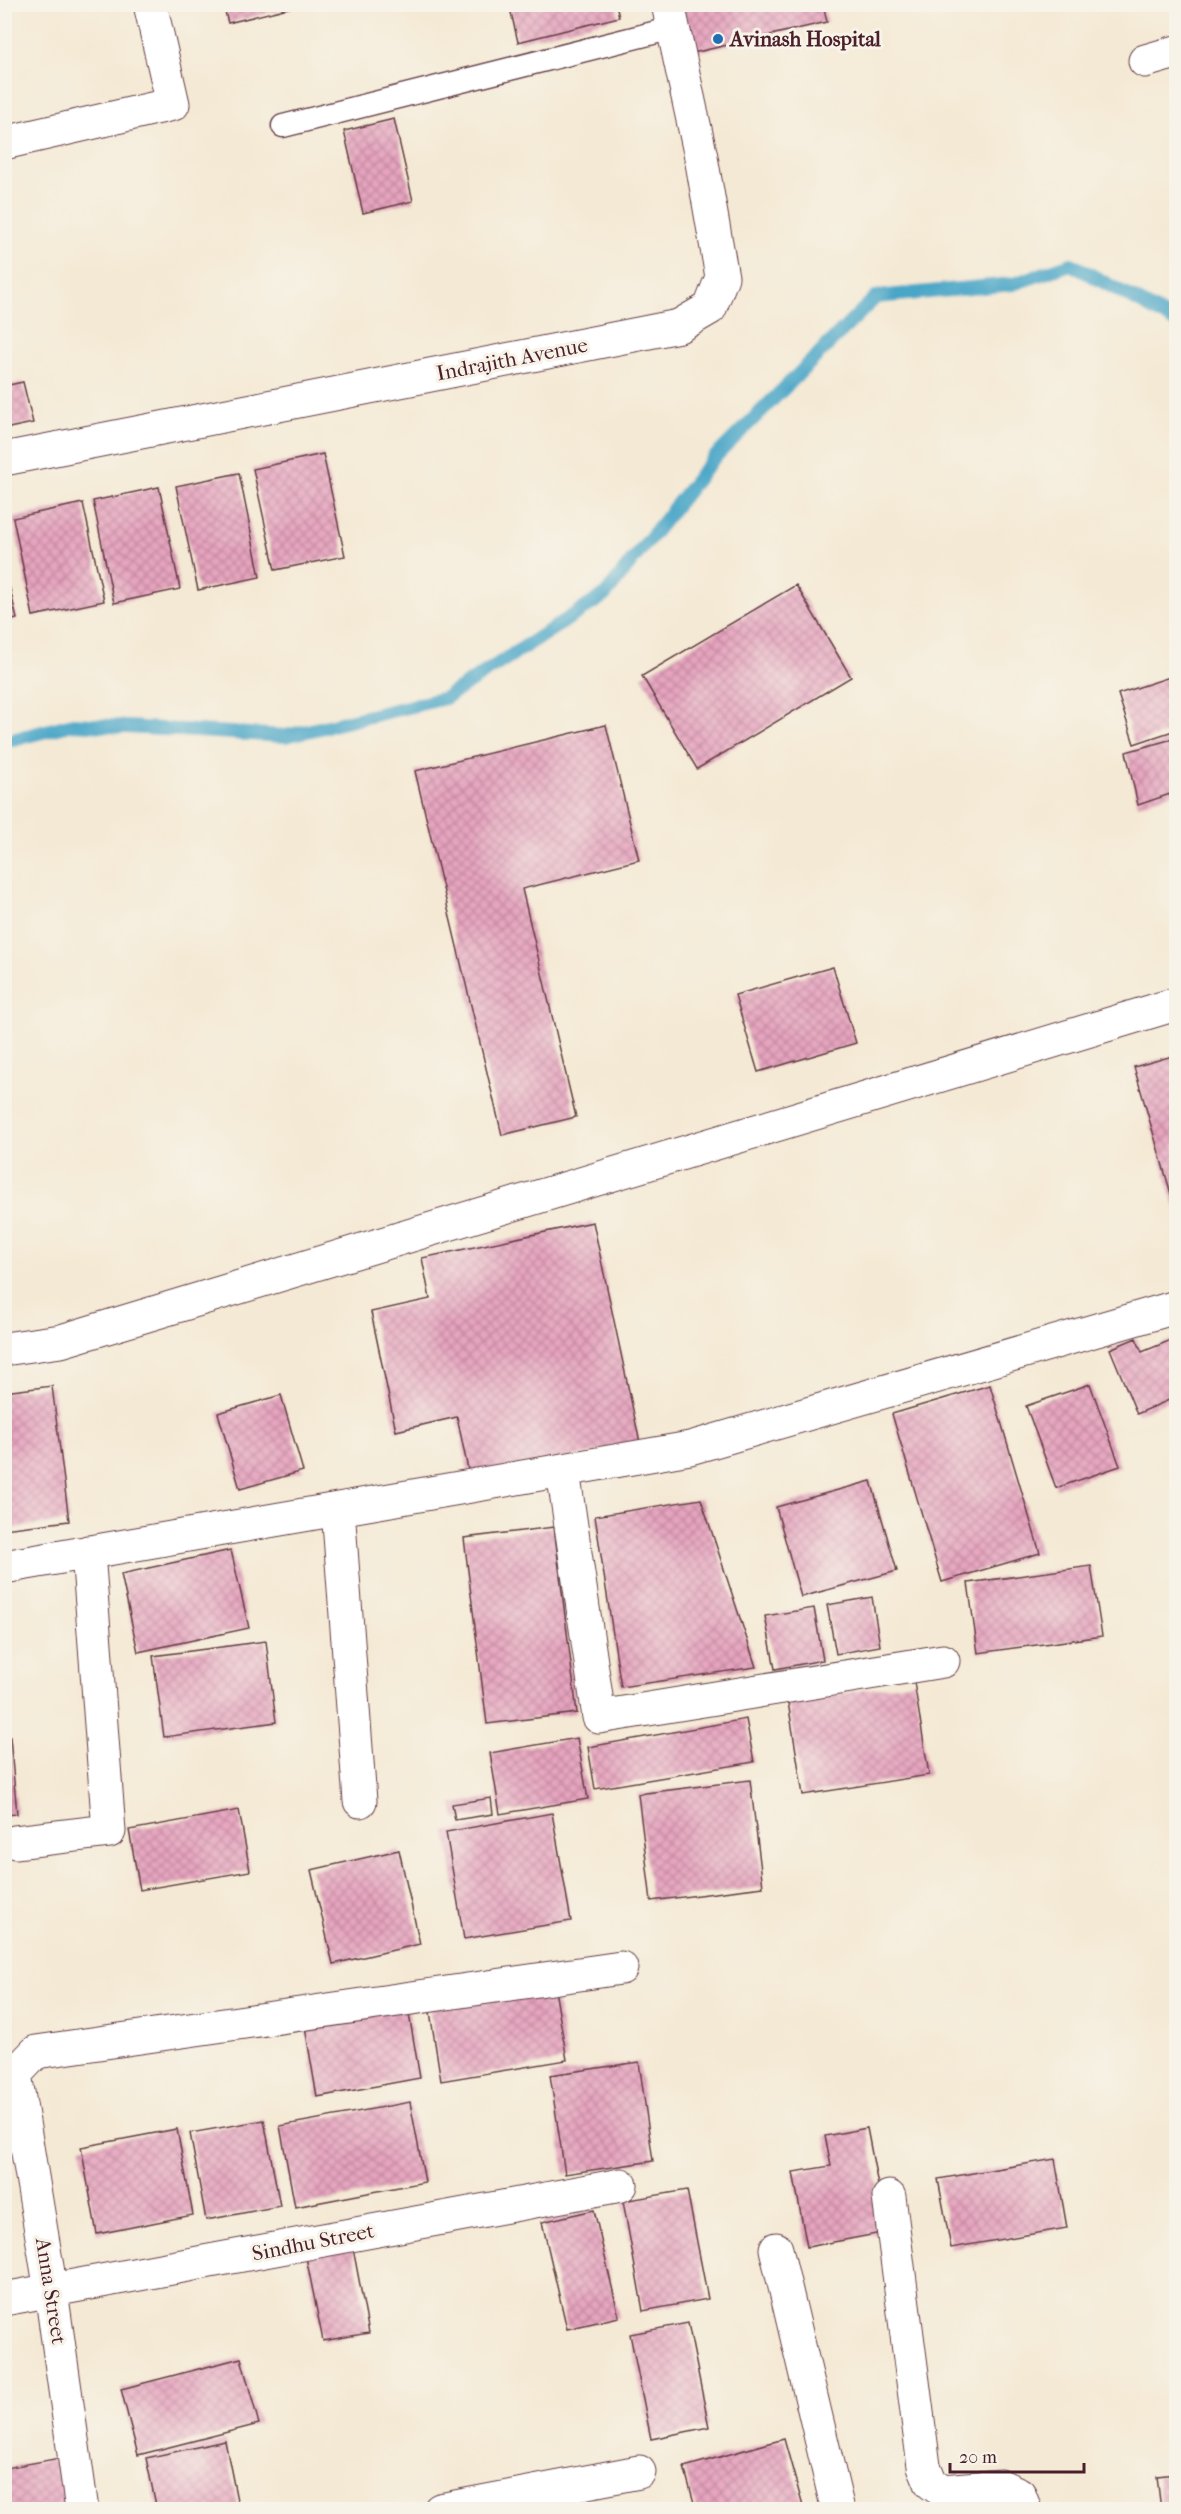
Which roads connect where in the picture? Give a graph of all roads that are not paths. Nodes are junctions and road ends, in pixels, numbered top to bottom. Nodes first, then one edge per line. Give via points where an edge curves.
1 (150, 4) edge
2 (671, 16) edge
3 (1176, 52) edge
4 (1145, 61) dead end
5 (283, 126) dead end
6 (4, 143) edge
7 (4, 459) edge
8 (1176, 1004) edge
9 (1176, 1307) edge
10 (4, 1349) edge
11 (563, 1471) junction
12 (338, 1509) junction
13 (88, 1552) junction
14 (4, 1567) edge
15 (943, 1661) dead end
16 (360, 1801) dead end
17 (15, 1842) dead end
18 (621, 1968) dead end
19 (621, 2185) dead end
20 (889, 2197) dead end
21 (776, 2249) dead end
22 (51, 2291) junction
23 (4, 2299) edge
24 (639, 2472) dead end
25 (82, 2510) edge
26 (440, 2510) edge
27 (838, 2510) edge
28 (1025, 2510) edge

1 - 6 street via 173,104
2 - 5 lane
2 - 7 street, Indrajith Avenue via 722,277 710,308 679,327
3 - 4 street
8 - 10 street via 61,1341
9 - 11 street via 690,1448
11 - 12 street
11 - 15 street via 599,1718
12 - 13 street
12 - 16 street
13 - 14 street
13 - 17 street via 109,1831
18 - 22 street, Anna Street via 36,2052 15,2074
19 - 22 street, Sindhu Street
20 - 28 street via 924,2466 931,2483 943,2491 1001,2486 1019,2494
21 - 27 street
22 - 23 street, Sindhu Street
22 - 25 street, Anna Street
24 - 26 street

